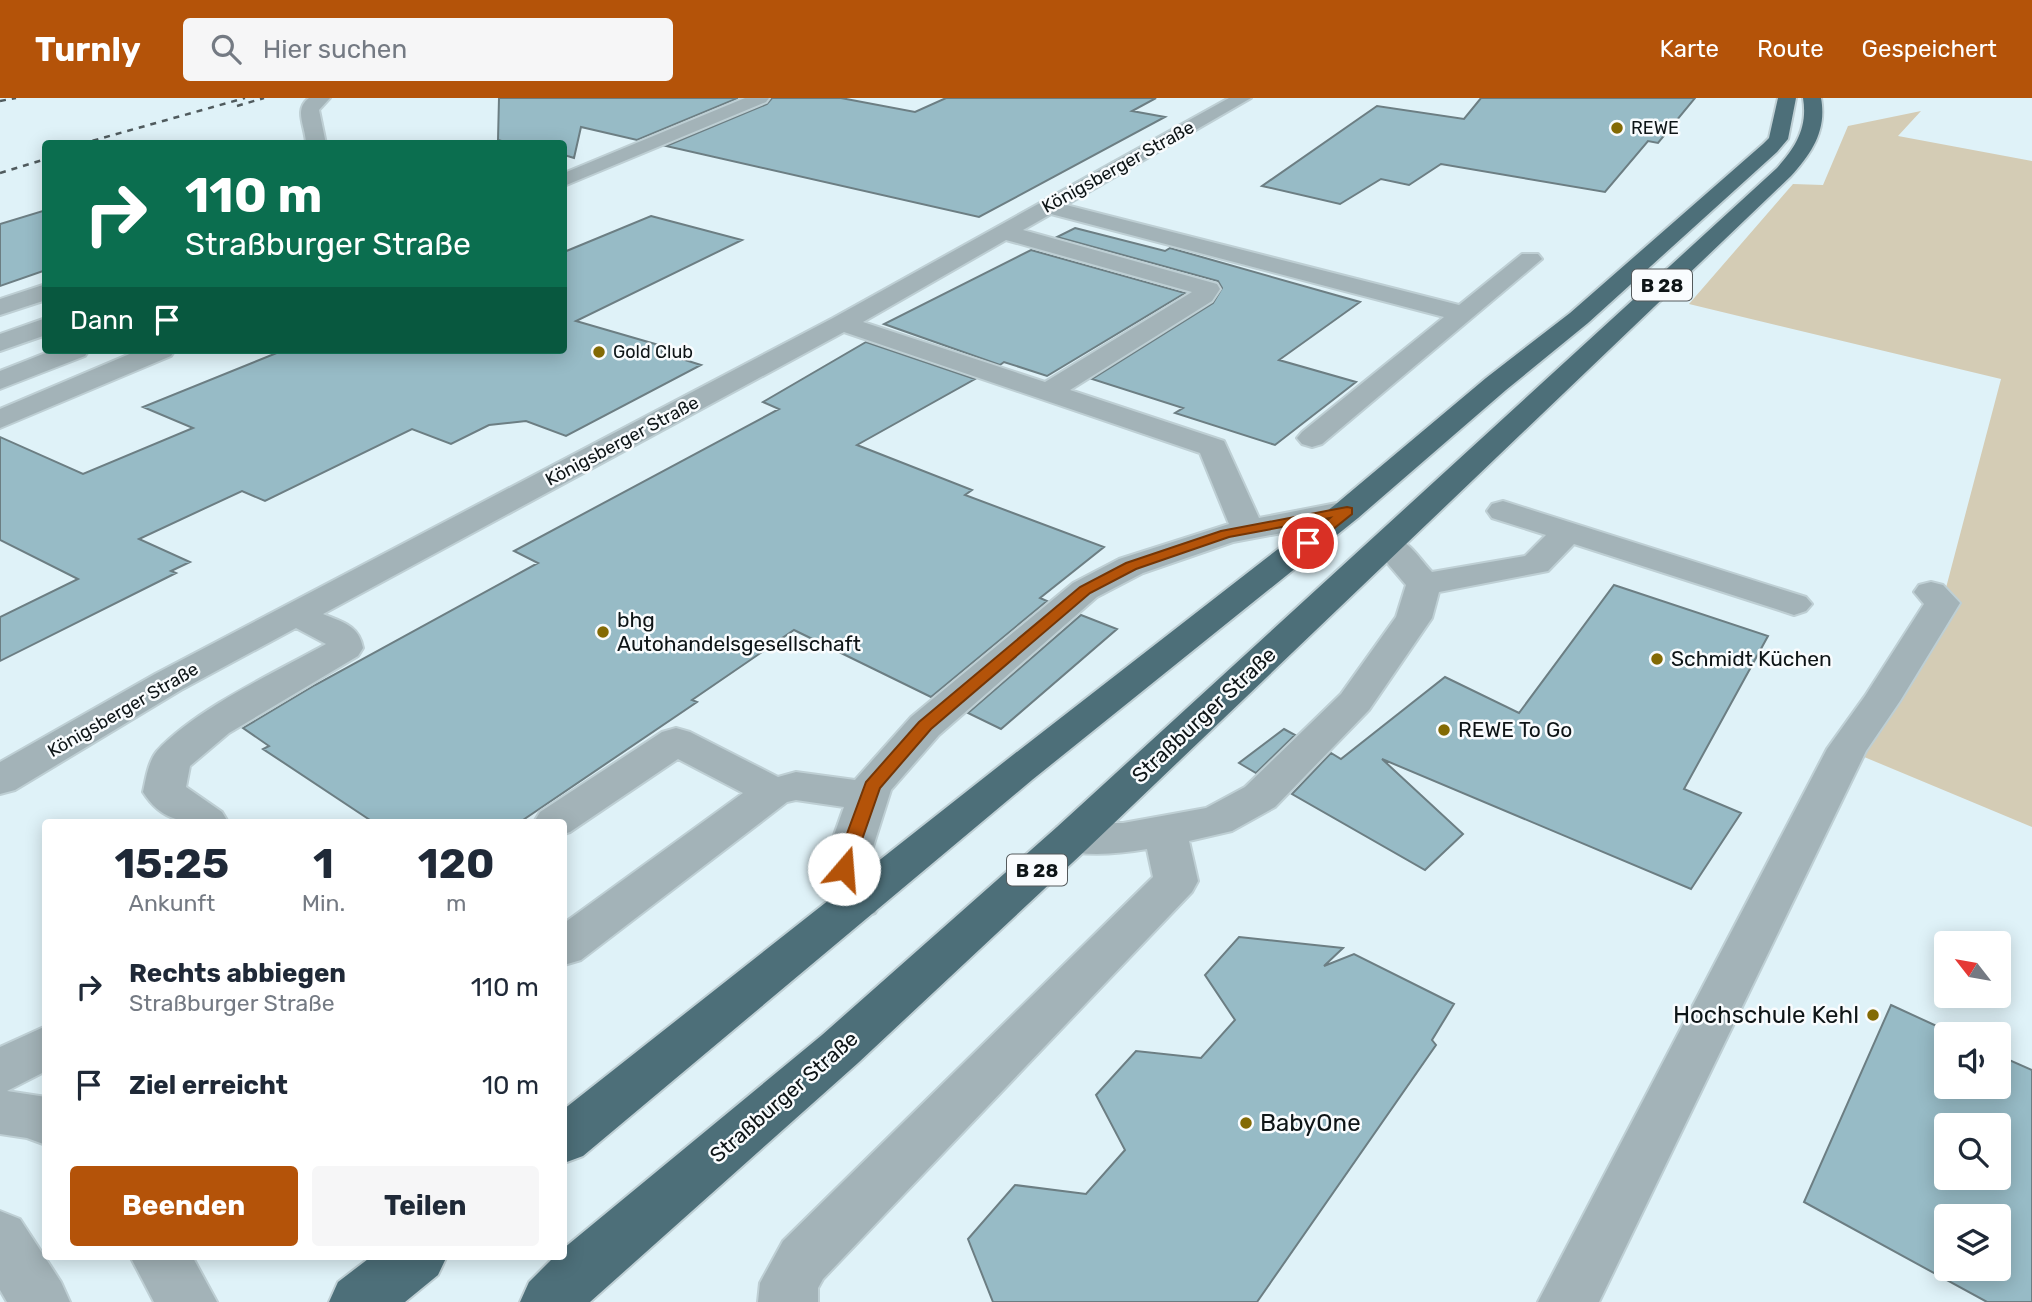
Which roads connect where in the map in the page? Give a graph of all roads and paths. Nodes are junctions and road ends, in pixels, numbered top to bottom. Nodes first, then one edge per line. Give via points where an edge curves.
1 (321, 98) edge
2 (760, 98) edge
3 (1242, 98) edge
4 (1787, 98) edge
5 (1812, 98) edge
6 (316, 140) edge
7 (567, 179) edge
8 (1047, 207) junction
9 (1003, 232) junction
10 (1530, 259) dead end
11 (42, 292) edge
12 (0, 308) edge
13 (1464, 314) junction
14 (842, 323) junction
15 (42, 327) edge
16 (0, 343) edge
17 (63, 354) edge
18 (153, 354) edge
19 (7, 372) edge
20 (1047, 392) junction
21 (0, 419) edge
22 (1312, 439) dead end
23 (1347, 511) junction
24 (1503, 511) dead end
25 (1247, 529) junction
26 (1567, 532) junction
27 (1388, 544) junction
28 (1424, 584) junction
29 (1931, 592) dead end
30 (1794, 604) dead end
31 (296, 615) junction
32 (0, 780) edge
33 (773, 792) junction
34 (868, 796) junction
35 (203, 819) edge
36 (559, 819) edge
37 (1165, 831) junction
38 (1072, 838) junction
39 (859, 901) junction
40 (567, 945) edge
41 (42, 1048) edge
42 (0, 1072) edge
43 (0, 1112) edge
44 (42, 1119) edge
45 (567, 1138) edge
46 (0, 1237) edge
47 (161, 1260) edge
48 (413, 1260) edge
49 (567, 1292) edge
50 (40, 1302) edge
51 (187, 1302) edge
52 (359, 1302) edge
53 (788, 1302) edge
54 (1568, 1302) edge

1 - 6 street via 309,112
2 - 7 street
3 - 8 street, Königsberger Straße
4 - 23 highway, B 28 via 1777,139 1770,148 1589,309
5 - 27 highway, Straßburger Straße / B 28 via 1810,135 1784,173
8 - 9 street, Königsberger Straße
8 - 13 street
9 - 14 street, Königsberger Straße
9 - 20 street via 1209,289
10 - 13 street
11 - 12 street
13 - 22 street
14 - 20 street
14 - 31 street, Königsberger Straße
15 - 16 street
17 - 19 street
18 - 21 street
20 - 25 street via 1213,447
23 - 25 street
23 - 39 highway, B 28
24 - 26 street
25 - 34 street via 1131,566 1085,590 925,726
26 - 28 street via 1536,564
26 - 30 street
27 - 28 street
27 - 38 highway, Straßburger Straße / B 28
28 - 37 street via 1414,618 1355,702 1260,797 1217,821
29 - 54 street via 1942,603 1847,749
31 - 32 street, Königsberger Straße via 168,682
31 - 35 street via 343,635 345,648 215,724 171,761 164,792
33 - 34 street via 796,786
33 - 36 street via 676,741
33 - 40 street
34 - 39 street via 844,869
37 - 38 street via 1123,838
37 - 53 street via 1176,881 803,1260 789,1283
38 - 49 highway, Straßburger Straße / B 28
39 - 45 highway, B 28
41 - 42 street
43 - 44 street
46 - 50 street
47 - 51 street
48 - 52 highway

